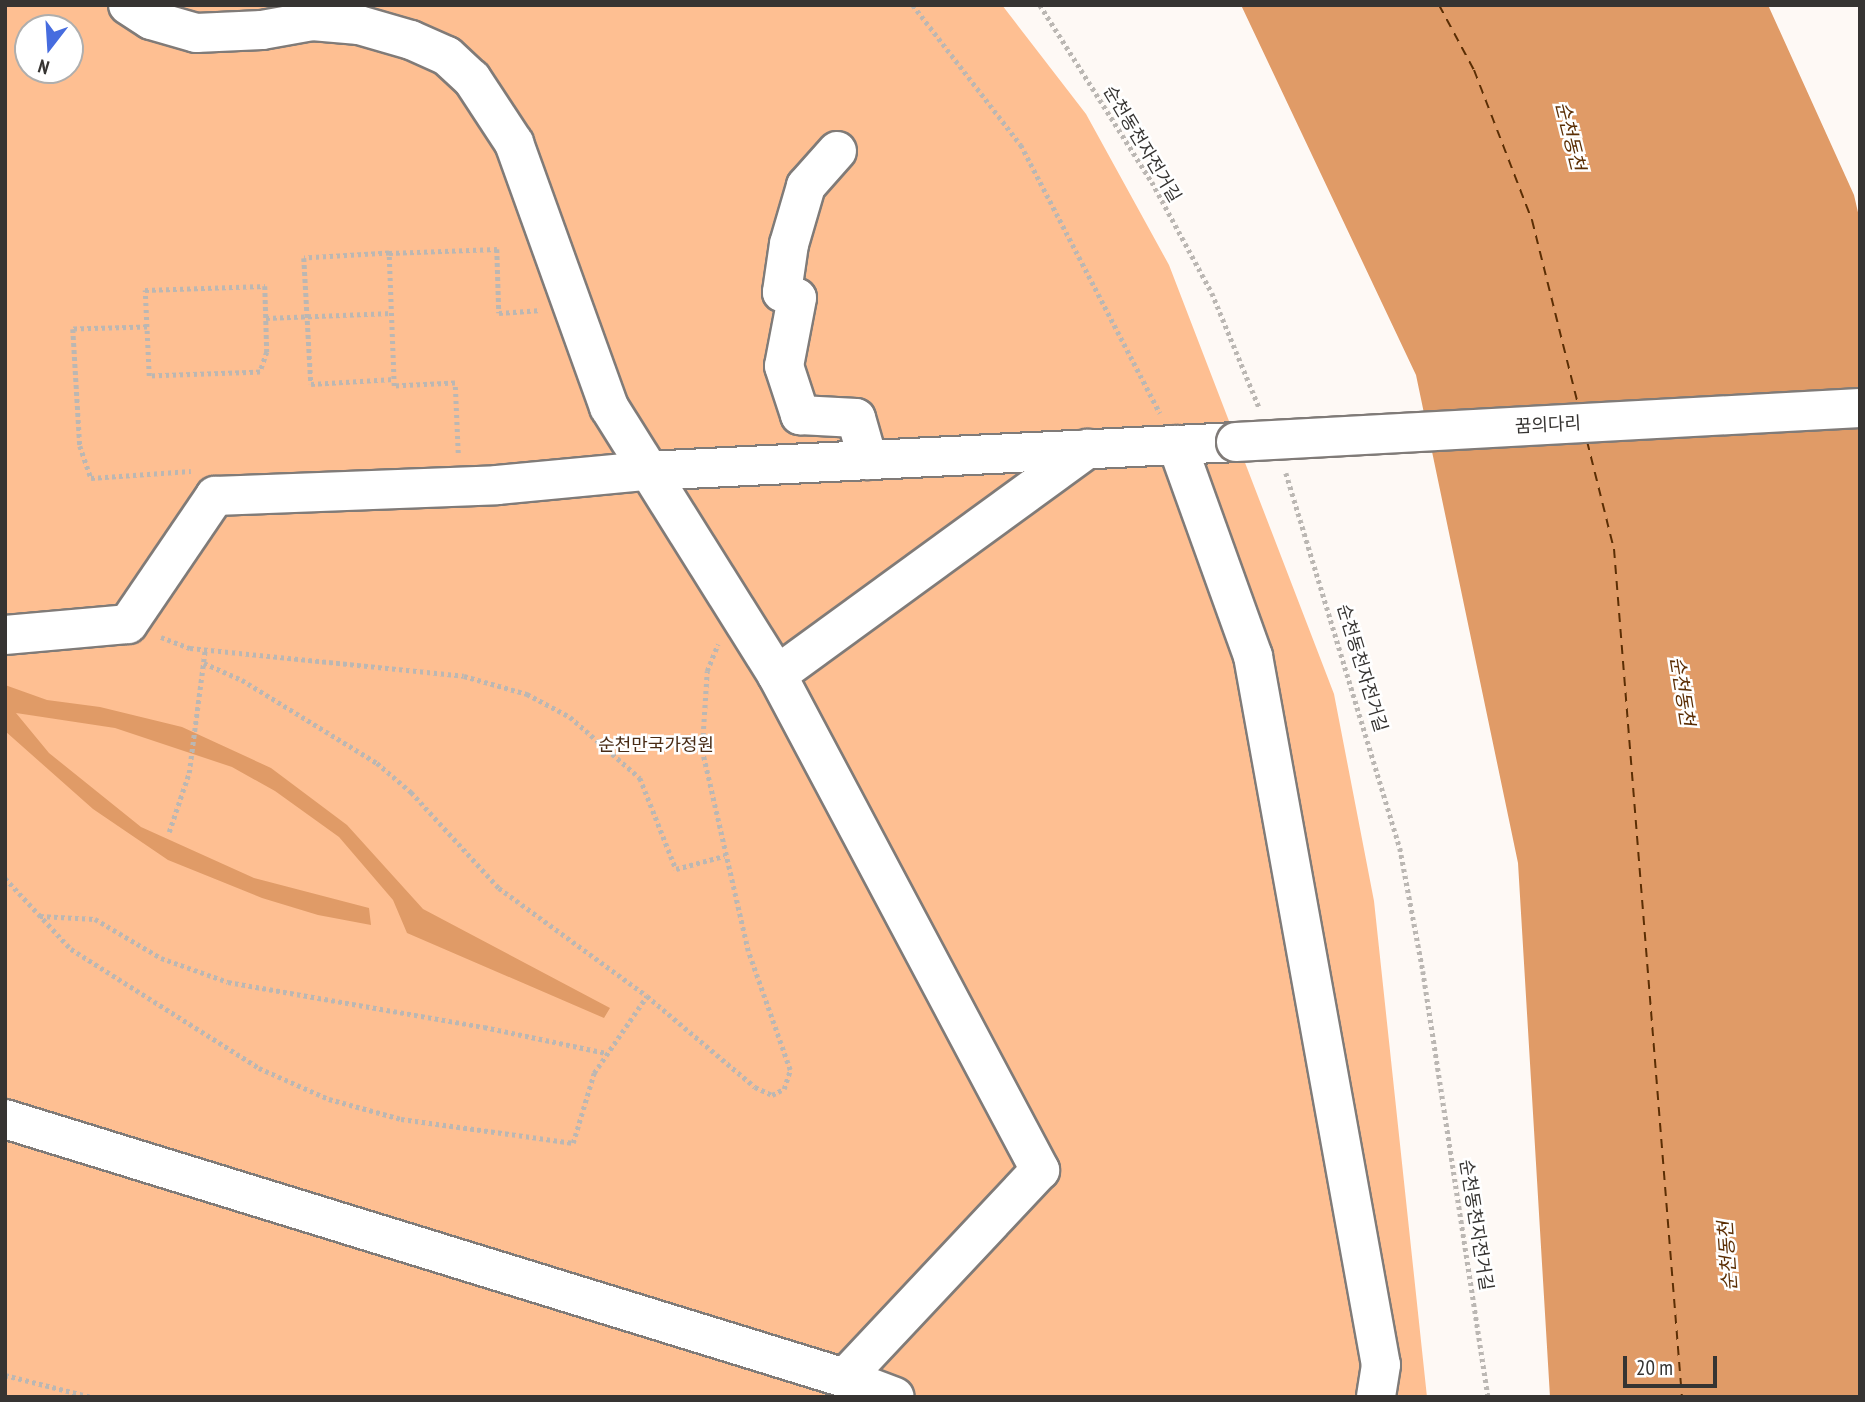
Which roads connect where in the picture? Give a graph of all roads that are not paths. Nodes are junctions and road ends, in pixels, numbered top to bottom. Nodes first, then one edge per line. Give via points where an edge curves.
1 (128, 5) edge
2 (837, 151) dead end
3 (1860, 408) edge
4 (1177, 445) junction
5 (1087, 449) junction
6 (868, 460) junction
7 (646, 471) junction
8 (5, 635) edge
9 (777, 675) junction
10 (5, 1119) edge
11 (845, 1378) junction
12 (895, 1397) edge
13 (1376, 1397) edge

1 - 7 street via 151,20 196,33 262,30 312,21 359,25 447,56 490,101 514,143 609,407
2 - 6 street via 806,186 789,244 782,292 797,298 784,366 800,415 856,418
3 - 4 street, 꿈의다리, bridge via 1250,429
4 - 5 street, 꿈의다리
4 - 13 street via 1253,656 1378,1352
5 - 6 street, 꿈의다리
5 - 9 street
6 - 7 street, 꿈의다리
7 - 8 street, 꿈의다리 via 459,486 215,496 128,624
7 - 9 street
9 - 11 street via 1040,1170
10 - 11 street
11 - 12 street

